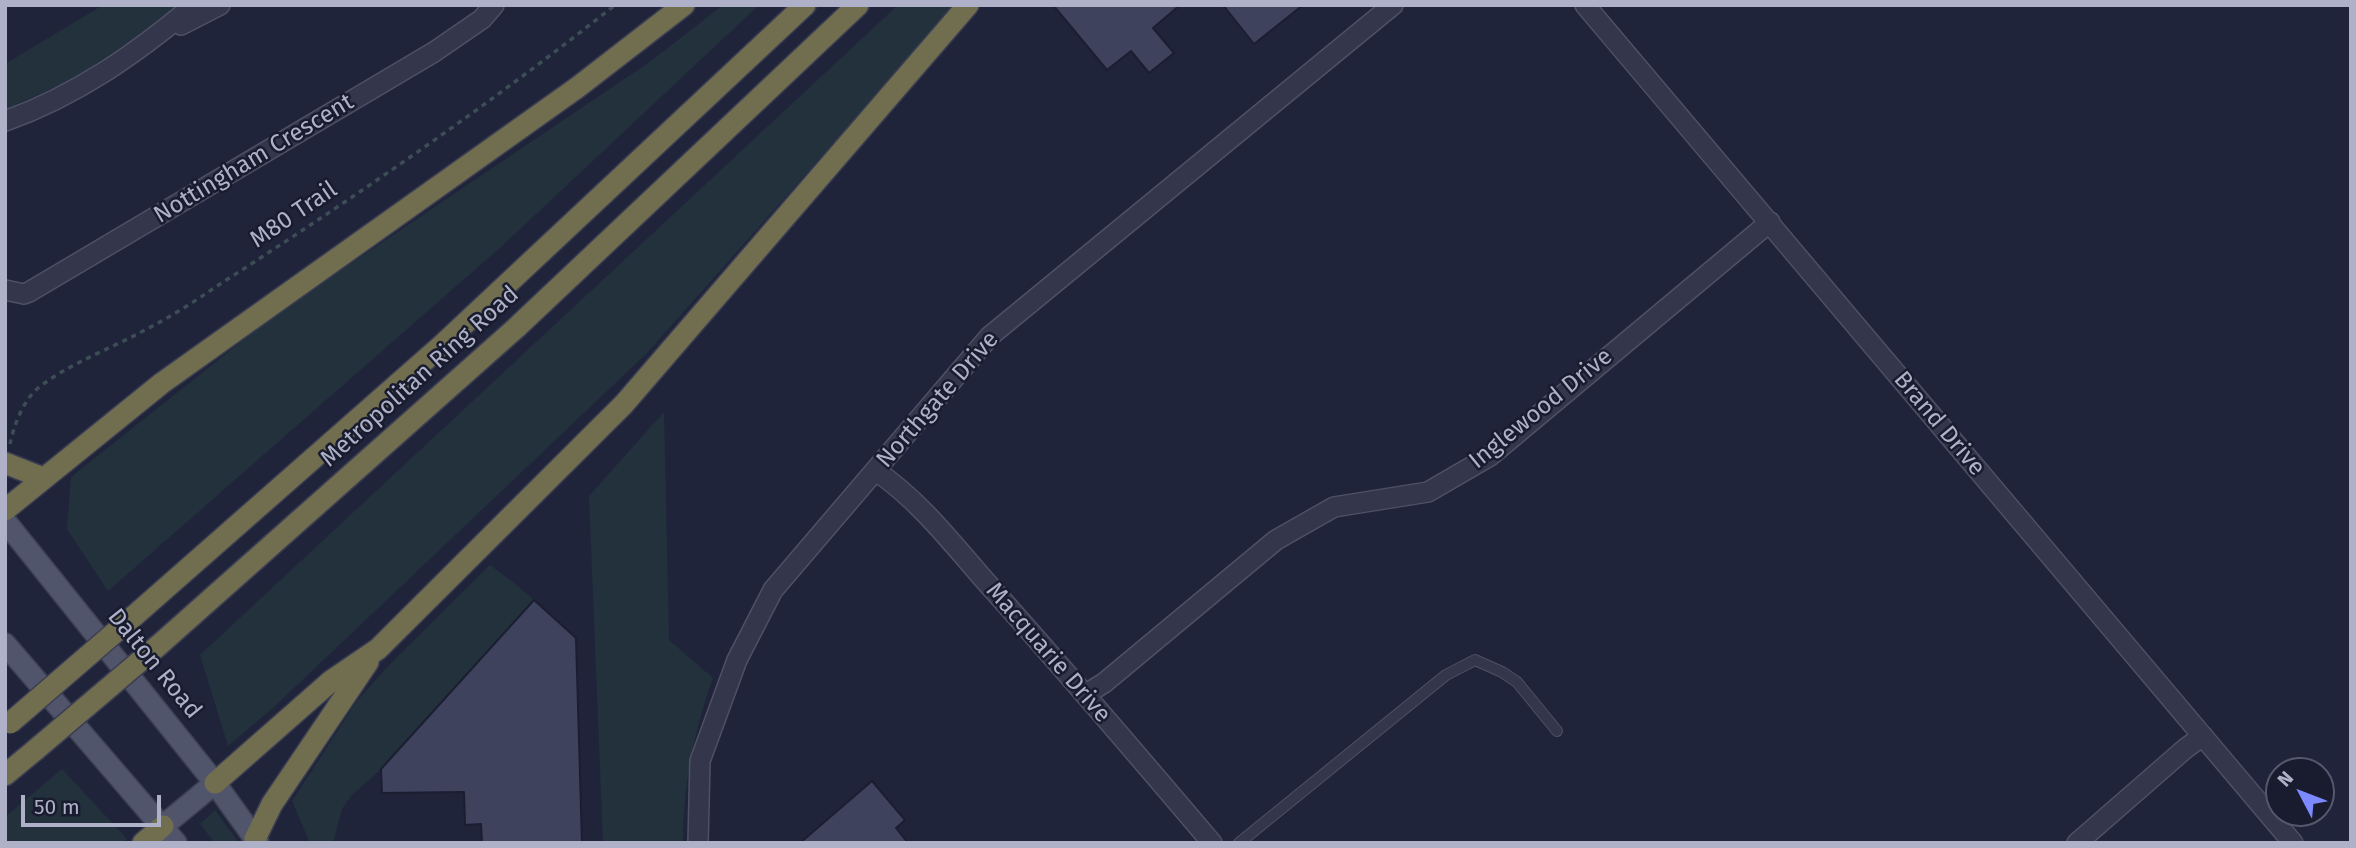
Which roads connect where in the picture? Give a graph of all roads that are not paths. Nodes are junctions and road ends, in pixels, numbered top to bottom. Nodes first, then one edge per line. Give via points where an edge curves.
1 (194, 5) edge
2 (220, 5) edge
3 (494, 5) edge
4 (684, 5) edge
5 (805, 5) edge
6 (858, 5) edge
7 (968, 5) edge
8 (1393, 5) edge
9 (1585, 5) edge
10 (158, 36) junction
11 (5, 121) edge
12 (1770, 222) junction
13 (5, 290) edge
14 (7, 454) edge
15 (876, 471) junction
16 (43, 478) junction
17 (5, 510) edge
18 (5, 521) edge
19 (5, 644) edge
20 (377, 649) junction
21 (1086, 694) junction
22 (8, 725) edge
23 (1557, 731) dead end
24 (2203, 736) junction
25 (5, 775) edge
26 (215, 783) junction
27 (170, 835) edge
28 (257, 841) edge
29 (143, 843) edge
30 (698, 843) edge
31 (1212, 843) edge
32 (1239, 843) edge
33 (2077, 843) edge
34 (2293, 843) edge

1 - 10 street
2 - 10 street
3 - 13 street, Nottingham Crescent via 482,19 434,52 29,292
4 - 16 highway via 578,87 162,383
5 - 22 highway, Metropolitan Ring Road, bridge via 450,337
6 - 25 highway, Metropolitan Ring Road, bridge via 516,328 159,645
7 - 20 highway via 624,404
8 - 15 street, Northgate Drive via 990,336
9 - 12 street, Brand Drive
10 - 11 street via 52,103
12 - 21 street, Inglewood Drive via 1490,456 1428,492 1334,508 1276,540
12 - 24 street, Brand Drive
14 - 16 highway
15 - 21 street, Macquarie Drive via 931,521
15 - 30 street, Northgate Drive via 773,590 737,660 701,761
16 - 17 highway
18 - 26 main road, Dalton Road
19 - 27 main road
20 - 26 highway via 331,681
20 - 28 highway via 272,804
21 - 31 street, Macquarie Drive
23 - 32 lane via 1517,682 1475,660 1446,675
24 - 33 street
24 - 34 street, Brand Drive
26 - 27 main road
26 - 28 main road, Dalton Road
27 - 29 highway

